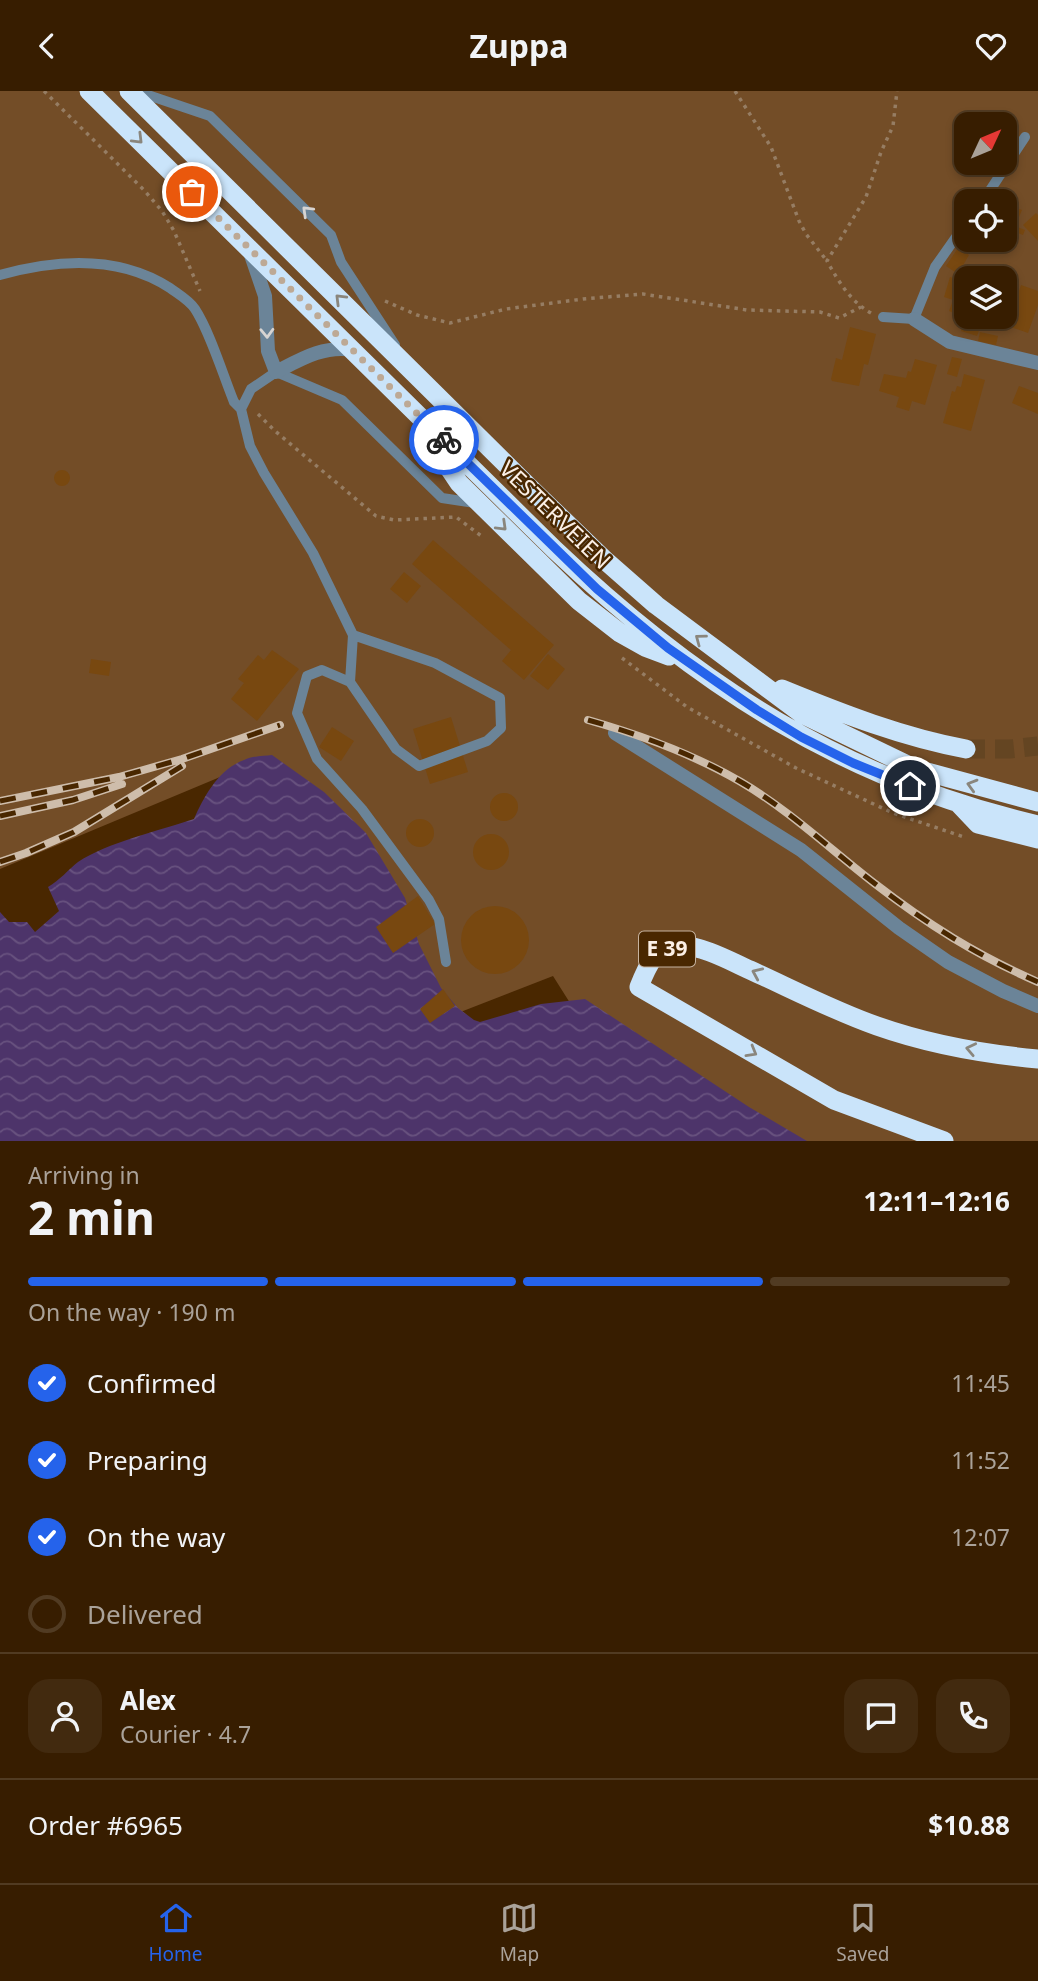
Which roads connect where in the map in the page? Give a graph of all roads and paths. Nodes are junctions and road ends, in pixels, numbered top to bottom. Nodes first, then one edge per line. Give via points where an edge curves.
1 (44, 91) edge
2 (89, 91) edge
3 (129, 91) edge
4 (136, 91) edge
5 (735, 91) edge
6 (897, 91) edge
7 (1025, 137) dead end
8 (991, 189) edge
9 (954, 240) edge
10 (247, 247) junction
11 (827, 261) junction
12 (0, 275) edge
13 (202, 296) dead end
14 (382, 299) dead end
15 (861, 307) junction
16 (883, 317) joint
17 (914, 319) junction
18 (354, 351) junction
19 (1038, 363) edge
20 (411, 369) junction
21 (276, 372) junction
22 (400, 396) junction
23 (246, 398) junction
24 (241, 409) junction
25 (351, 497) dead end
26 (479, 503) junction
27 (353, 635) junction
28 (690, 664) junction
29 (755, 678) junction
30 (350, 682) junction
31 (615, 733) dead end
32 (966, 749) tunnel mouth
33 (1038, 802) edge
34 (958, 803) junction
35 (1038, 825) edge
36 (1038, 839) edge
37 (446, 962) dead end
38 (1038, 1006) edge
39 (1038, 1059) edge
40 (944, 1141) edge

1 - 13 path via 162,211
2 -> 10 highway, VESTERVEIEN
20 -> 3 highway, VESTERVEIEN
20 -> 4 lane via 341,262 331,235 210,116
5 - 11 path via 771,147 806,235
6 - 11 path via 893,126 866,197
7 - 8 lane
9 - 17 lane via 935,267
10 - 18 highway, VESTERVEIEN
10 -> 21 street via 265,296 268,351
11 - 15 path
12 - 24 lane via 34,265 73,263 126,268 156,279 194,307 234,403
14 - 15 path via 450,323 506,309 643,294 747,310 820,312 839,318
15 - 16 path
16 - 17 lane
17 - 19 street via 950,342
18 - 21 street via 327,349
18 - 22 highway, VESTERVEIEN
29 -> 20 highway, VESTERVEIEN via 656,605 607,562
21 - 23 lane
21 - 26 lane via 342,400 442,498
22 - 26 highway via 458,483
22 - 28 highway, VESTERVEIEN via 597,589
23 - 24 lane
23 - 25 path via 265,422
24 - 27 lane via 254,455 308,545
26 -> 28 highway via 579,601 620,633
27 - 30 lane
27 - 30 lane via 435,663 500,698 501,729 487,741 419,766 396,749
28 - 34 highway, VESTERVEIEN via 801,737 853,763
29 - 32 highway via 876,727
33 -> 29 highway, VESTERVEIEN via 916,769 802,714
30 - 37 lane via 322,670 307,676 297,713 317,759 362,809 429,900 439,919
31 - 38 street via 801,850 948,962
34 - 35 highway, VESTERVEIEN
34 - 36 highway via 978,824
39 -> 40 highway, E 39 via 990,1053 876,1026 714,953 678,944 658,953 648,965 639,987 834,1100

